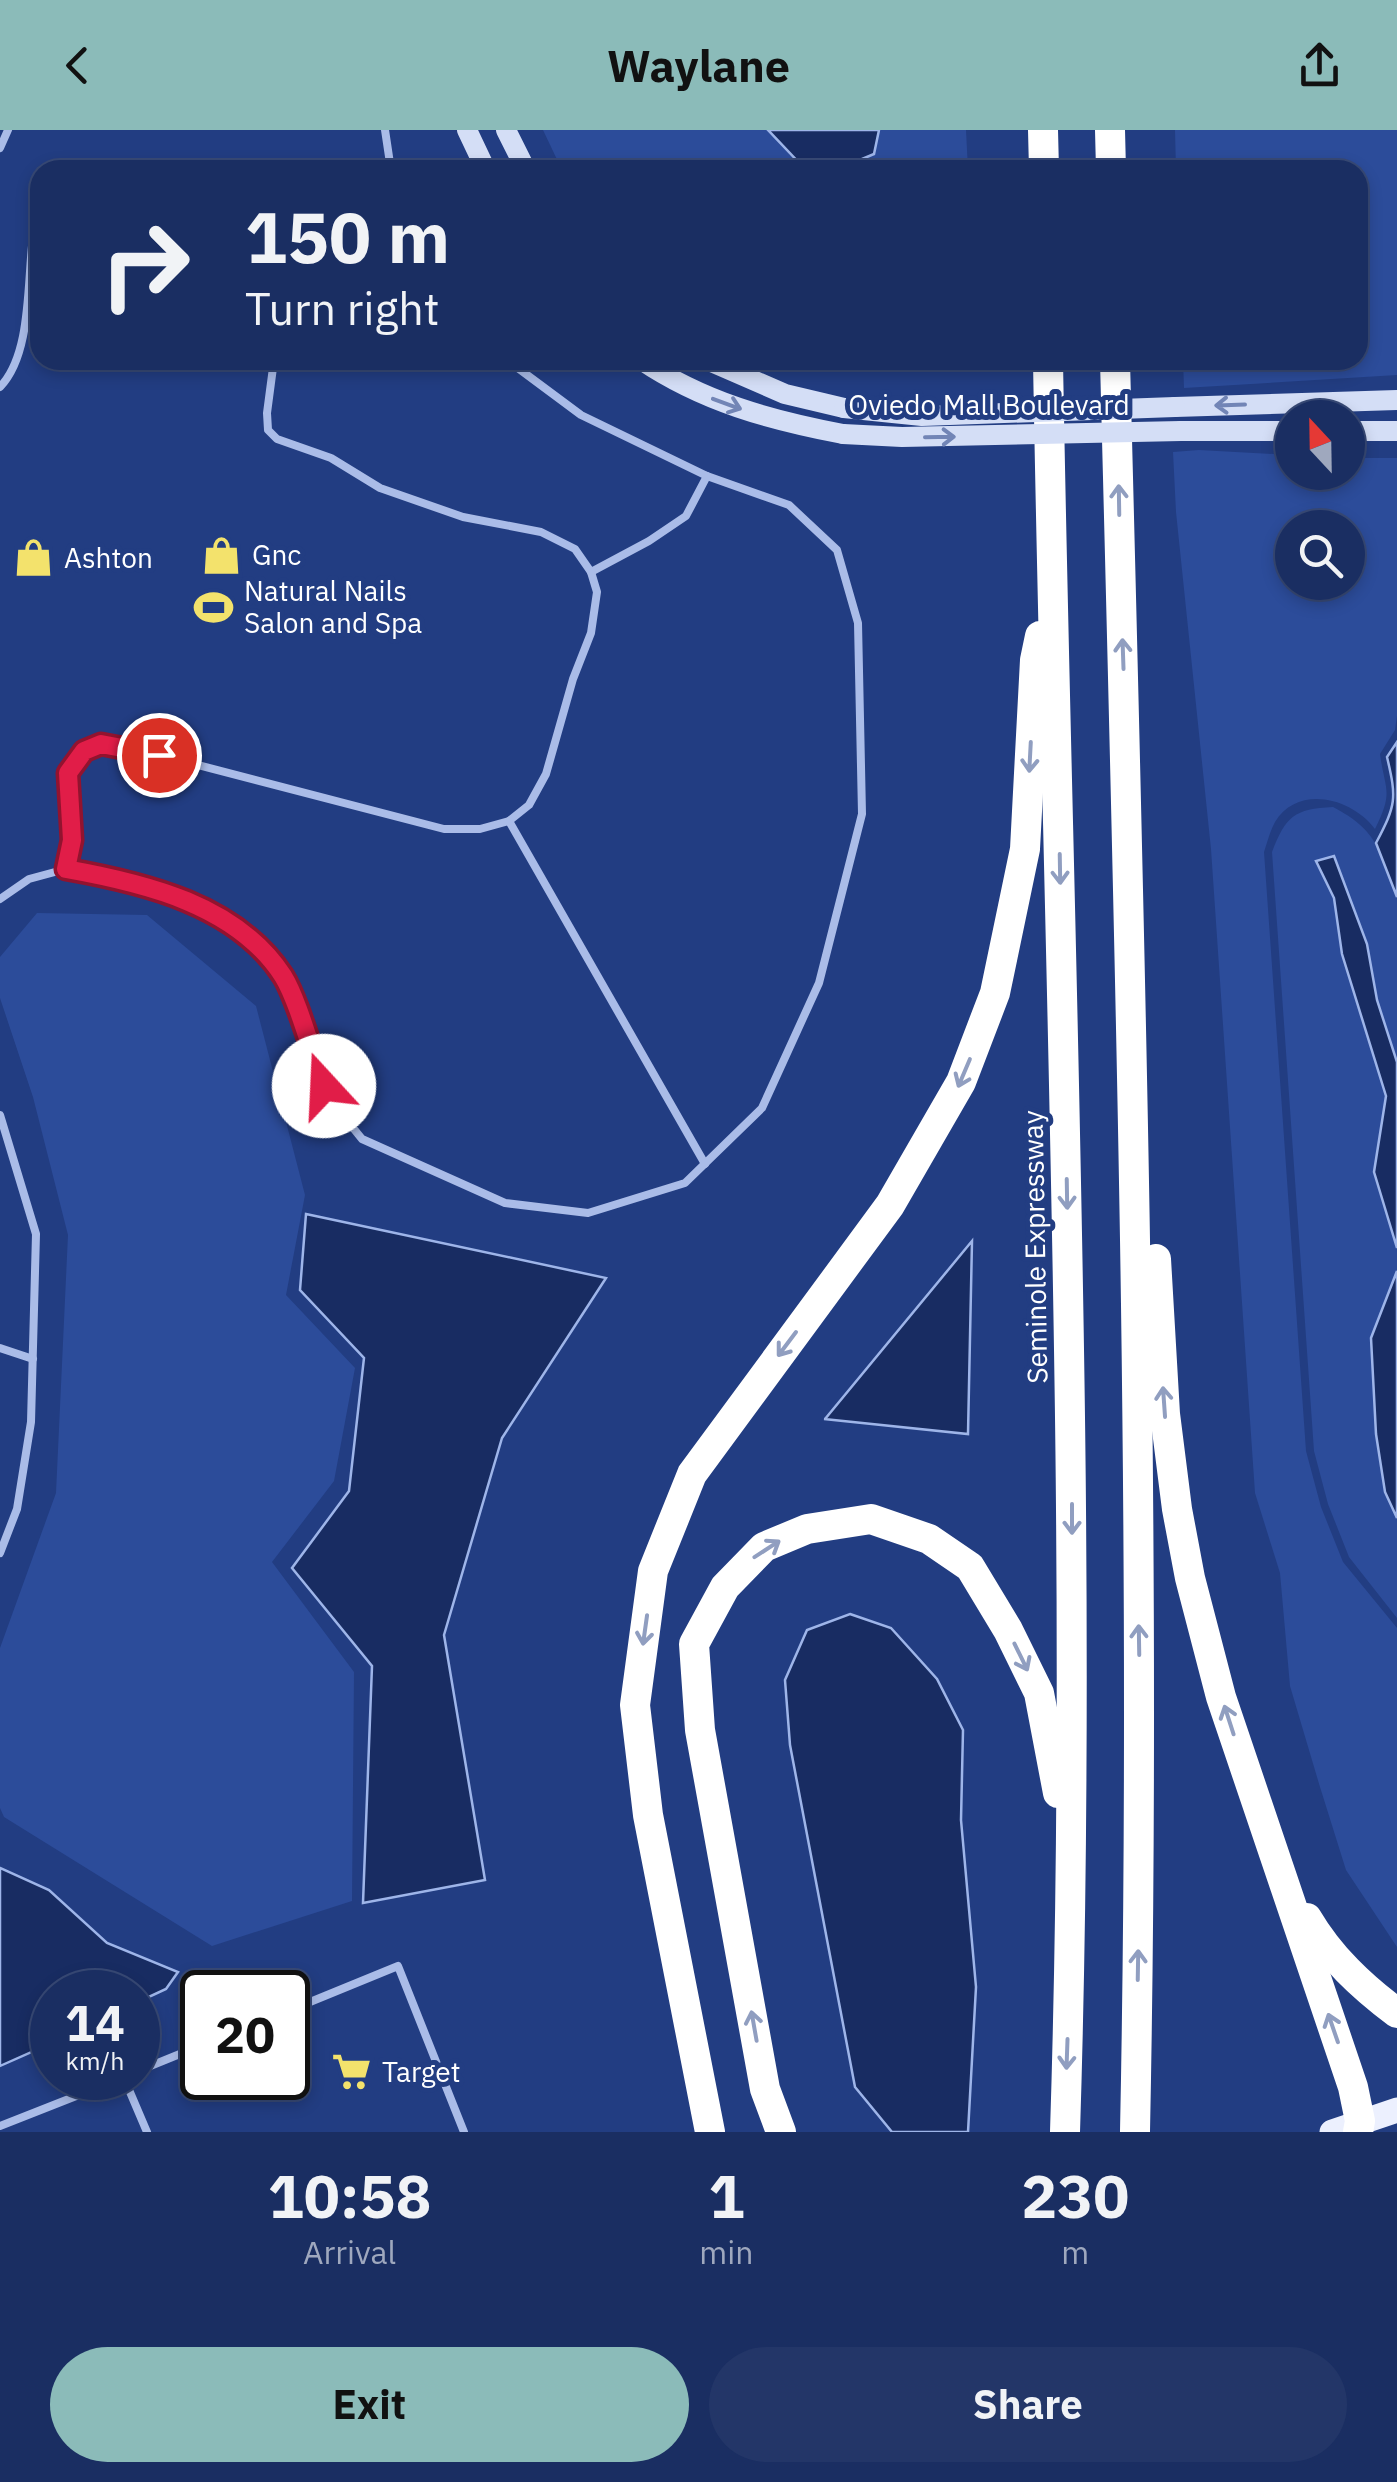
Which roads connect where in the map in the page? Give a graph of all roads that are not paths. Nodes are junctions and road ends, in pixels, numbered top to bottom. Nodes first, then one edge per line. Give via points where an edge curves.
1 (8, 130) edge
2 (385, 130) edge
3 (467, 130) edge
4 (506, 130) edge
5 (1043, 130) edge
6 (1110, 130) edge
7 (0, 148) edge
8 (390, 160) edge
9 (481, 160) edge
10 (521, 160) edge
11 (1044, 160) edge
12 (1111, 160) edge
13 (30, 266) edge
14 (273, 370) edge
15 (520, 370) edge
16 (658, 370) edge
17 (730, 370) edge
18 (1048, 370) edge
19 (1115, 370) edge
20 (0, 387) edge
21 (1397, 400) edge
22 (1275, 431) edge
23 (1365, 431) edge
24 (1397, 431) edge
25 (707, 476) junction
26 (591, 572) junction
27 (1046, 663) junction
28 (509, 821) junction
29 (1128, 822) junction
30 (66, 869) junction
31 (0, 899) edge
32 (0, 1115) edge
33 (705, 1164) junction
34 (0, 1348) edge
35 (33, 1359) junction
36 (0, 1553) edge
37 (1276, 1862) junction
38 (310, 2002) edge
39 (1069, 2006) junction
40 (1397, 2013) edge
41 (67, 2100) edge
42 (133, 2100) edge
43 (1397, 2110) edge
44 (0, 2126) edge
45 (1350, 2128) edge
46 (147, 2132) edge
47 (464, 2132) edge
48 (710, 2132) edge
49 (781, 2132) edge
50 (1065, 2132) edge
51 (1135, 2132) edge

1 - 7 lane
2 - 8 lane
3 - 9 street
4 - 10 street
5 - 11 highway
6 - 12 highway
13 - 20 lane via 16,366
14 - 26 lane via 268,430 277,439 330,458 380,488 464,517 541,532 575,549
15 - 25 lane via 581,416
16 -> 22 street, Oviedo Mall Boulevard, bridge via 700,395 773,421 843,434
21 -> 17 street, Oviedo Mall Boulevard, bridge via 922,416 785,394
18 - 27 highway via 1052,559
29 -> 19 highway
23 - 24 street
25 - 26 lane via 686,516
25 - 33 lane via 789,505 837,550 858,622 862,814 820,982 762,1108
26 - 28 lane via 597,592 591,633 546,774 529,805
27 -> 39 highway, Seminole Expressway via 1072,1469
27 -> 48 highway via 1025,848 995,993 962,1082 890,1205 692,1474 652,1571 634,1704 648,1815
28 - 30 lane via 444,829 101,744 84,751 68,773 72,840
28 - 33 lane
37 -> 29 highway via 1221,1697 1177,1509 1156,1283 1146,991
51 -> 29 highway via 1141,1820
30 - 31 lane via 29,880
30 - 33 lane via 170,892 249,937 284,978 328,1097 362,1139 505,1203 588,1214 685,1184
32 - 35 lane via 36,1234
34 - 35 lane
35 - 36 lane via 18,1509
37 - 40 highway via 1320,1941
45 -> 37 highway via 1354,2087
38 - 47 lane via 398,1966
49 -> 39 highway via 765,2089 700,1730 694,1644 724,1587 764,1548 807,1529 871,1519 929,1539 970,1568 1008,1630 1039,1693 1058,1788
39 -> 50 highway, Seminole Expressway
41 - 44 lane
42 - 46 lane
43 - 45 main road

